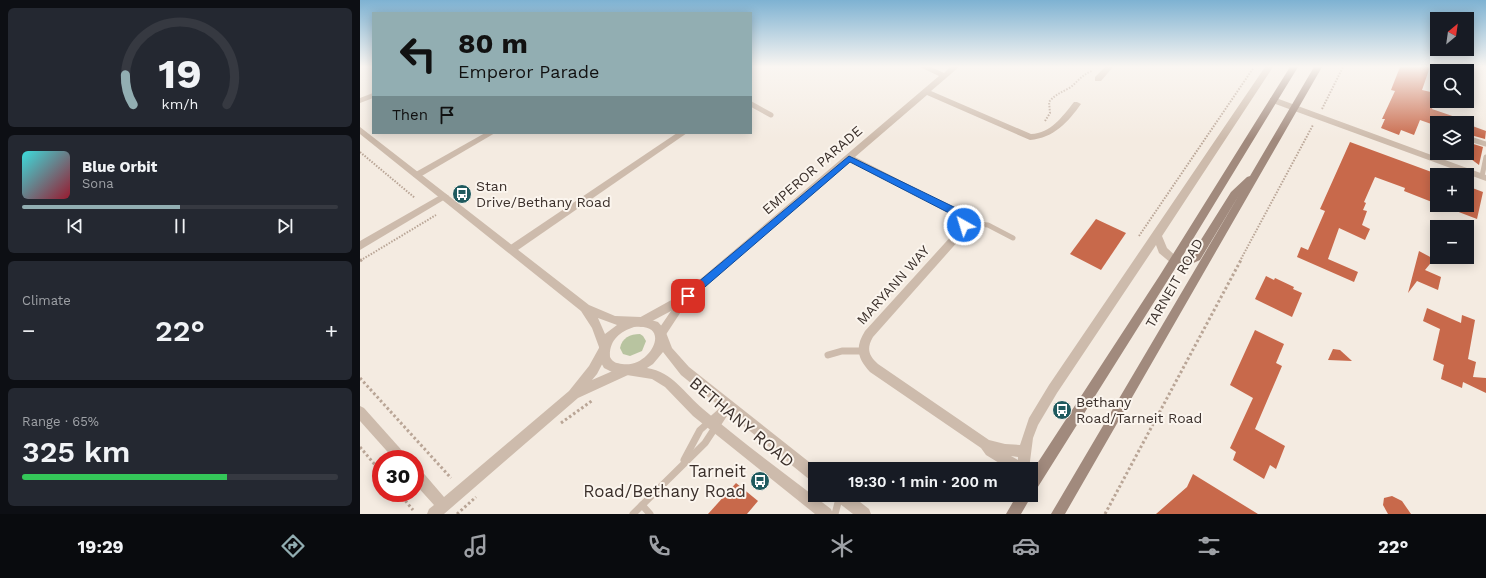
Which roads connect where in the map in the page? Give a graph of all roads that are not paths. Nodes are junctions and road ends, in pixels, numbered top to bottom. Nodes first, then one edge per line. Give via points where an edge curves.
1 (1253, 91) edge
2 (1279, 91) edge
3 (1304, 91) edge
4 (926, 92) joint
5 (372, 95) edge
6 (1273, 100) junction
7 (360, 101) edge
8 (1077, 104) dead end
9 (752, 105) edge
10 (1294, 108) junction
11 (771, 115) dead end
12 (360, 130) edge
13 (489, 134) edge
14 (682, 134) edge
15 (1474, 140) edge
16 (1486, 144) edge
17 (1486, 157) edge
18 (849, 158) junction
19 (1258, 170) junction
20 (417, 175) junction
21 (1484, 177) edge
22 (444, 196) junction
23 (963, 223) junction
24 (1157, 236) junction
25 (1013, 238) dead end
26 (360, 246) edge
27 (512, 249) junction
28 (1175, 260) junction
29 (688, 296) junction
30 (585, 308) junction
31 (638, 322) junction
32 (662, 335) junction
33 (604, 349) junction
34 (862, 351) junction
35 (828, 355) dead end
36 (626, 370) junction
37 (573, 395) junction
38 (730, 405) junction
39 (360, 412) edge
40 (712, 424) junction
41 (985, 444) junction
42 (394, 450) edge
43 (1026, 452) junction
44 (1010, 462) edge
45 (1024, 462) edge
46 (682, 463) junction
47 (808, 469) edge
48 (1038, 474) edge
49 (424, 488) edge
50 (838, 502) edge
51 (849, 502) edge
52 (1019, 502) edge
53 (642, 506) junction
54 (439, 510) edge
55 (633, 514) edge
56 (650, 514) edge
57 (826, 514) edge
58 (835, 514) edge
59 (864, 514) edge
60 (1013, 514) edge
61 (1058, 514) edge

1 - 24 street
2 - 6 main road, TARNEIT ROAD
3 - 10 main road, TARNEIT ROAD
4 - 8 street via 1030,137 1051,133
4 - 18 street, EMPEROR PARADE
5 - 7 street
6 - 10 street
6 - 28 main road, TARNEIT ROAD
9 - 11 lane
10 - 19 main road, TARNEIT ROAD
10 - 21 street
12 - 20 street
13 - 20 street
14 - 27 street
15 - 16 lane
17 - 21 lane
18 - 23 street via 952,211
18 - 29 street, EMPEROR PARADE
19 - 28 main road via 1234,194 1196,257 1187,262
19 - 61 main road, TARNEIT ROAD
20 - 22 street
22 - 26 street
22 - 27 street
23 - 25 lane via 988,225
23 - 34 street, MARYANN WAY via 962,230 957,236 864,340
24 - 28 street via 1163,250
24 - 43 street via 1049,395 1033,422 1027,438
27 - 30 street
28 - 48 main road, TARNEIT ROAD
29 - 31 street, EMPEROR PARADE
29 - 32 street, EMPEROR PARADE
30 - 31 street via 614,320
30 - 33 street via 597,326
31 - 32 street via 654,325
31 - 33 street via 617,330 608,339
32 - 36 street via 659,351 653,358 638,368
32 - 38 street, BETHANY ROAD via 668,351 685,371
33 - 36 street via 606,363 611,367
33 - 37 street via 593,370
34 - 35 lane via 842,351
34 - 41 street via 867,362 874,368
36 - 37 street
36 - 40 street, BETHANY ROAD via 644,372 661,378
37 - 54 street
38 - 40 lane
38 - 47 street, BETHANY ROAD
39 - 42 street
40 - 46 lane via 705,443
40 - 46 lane via 696,434
40 - 57 street, BETHANY ROAD
41 - 43 street via 1005,450
41 - 44 street via 990,451
43 - 45 street
46 - 53 lane
49 - 54 street
50 - 58 lane
51 - 59 street
52 - 60 main road
53 - 55 lane
53 - 56 lane

